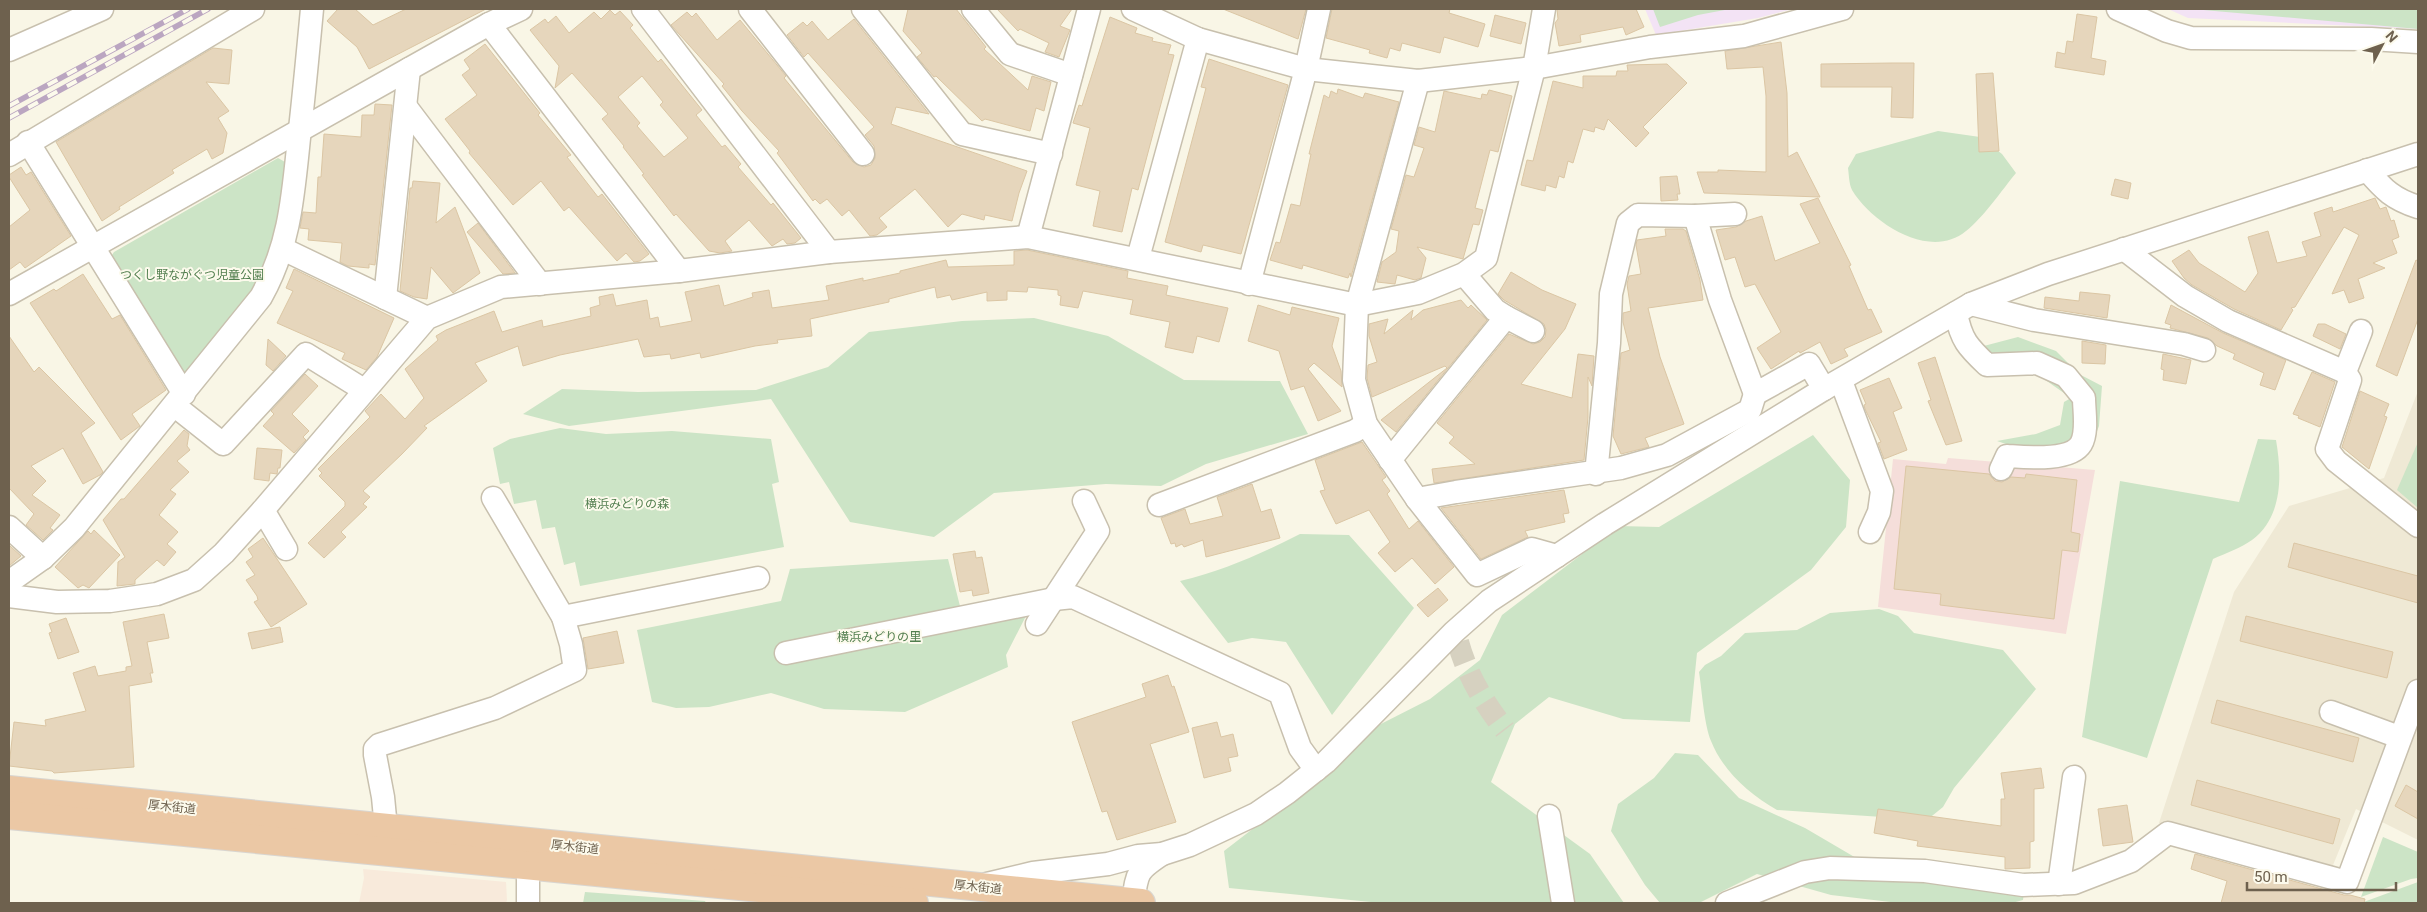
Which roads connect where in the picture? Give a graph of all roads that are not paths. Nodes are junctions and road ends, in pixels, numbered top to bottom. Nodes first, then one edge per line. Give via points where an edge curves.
1 (102, 9) edge
2 (253, 9) edge
3 (312, 9) edge
4 (521, 9) edge
5 (643, 9) edge
6 (750, 9) edge
7 (863, 9) edge
8 (973, 9) edge
9 (1089, 9) edge
10 (1133, 9) edge
11 (1319, 9) edge
12 (1544, 9) edge
13 (1842, 9) edge
14 (2118, 9) edge
15 (489, 24) junction
16 (1198, 39) junction
17 (2418, 42) edge
18 (9, 50) edge
19 (1534, 68) junction
20 (409, 69) junction
21 (1306, 69) junction
22 (1071, 75) junction
23 (1418, 81) junction
24 (406, 107) junction
25 (300, 128) junction
26 (28, 142) junction
27 (863, 154) dead end
28 (1051, 154) junction
29 (2418, 154) edge
30 (9, 155) edge
31 (2367, 170) junction
32 (2418, 207) edge
33 (1735, 214) dead end
34 (1695, 216) junction
35 (1028, 237) junction
36 (93, 248) junction
37 (283, 249) junction
38 (2124, 249) junction
39 (829, 252) junction
40 (1138, 258) junction
41 (679, 271) junction
42 (1464, 274) junction
43 (540, 284) junction
44 (1249, 284) junction
45 (9, 294) edge
46 (384, 298) junction
47 (1358, 305) junction
48 (1964, 309) junction
49 (427, 318) junction
50 (1506, 318) junction
51 (1533, 331) dead end
52 (2361, 331) dead end
53 (2204, 350) dead end
54 (2345, 372) junction
55 (1833, 385) junction
56 (364, 390) junction
57 (1755, 394) junction
58 (179, 400) junction
59 (1366, 424) junction
60 (1390, 460) junction
61 (2001, 469) dead end
62 (1596, 474) junction
63 (493, 498) dead end
64 (1418, 499) junction
65 (1084, 500) dead end
66 (1159, 504) dead end
67 (263, 510) junction
68 (2418, 526) edge
69 (9, 527) edge
70 (1870, 532) dead end
71 (286, 549) dead end
72 (1557, 556) junction
73 (43, 558) junction
74 (758, 578) dead end
75 (9, 582) edge
76 (9, 596) edge
77 (1054, 599) junction
78 (563, 617) junction
79 (1037, 624) dead end
80 (786, 652) dead end
81 (2418, 691) edge
82 (2331, 712) dead end
83 (2399, 737) junction
84 (1316, 770) junction
85 (2074, 777) dead end
86 (9, 790) edge
87 (9, 815) edge
88 (1549, 816) dead end
89 (386, 828) junction
90 (1162, 854) junction
91 (528, 866) junction
92 (2059, 884) junction
93 (976, 887) junction
94 (848, 900) edge
95 (528, 903) edge
96 (914, 903) edge
97 (1136, 903) edge
98 (1563, 903) edge
99 (1727, 903) edge

1 - 18 street
2 - 26 street
3 - 25 street
4 - 15 street
5 - 39 street
6 - 27 street
7 - 28 street via 962,134
8 - 22 street via 1010,54
9 - 22 street
10 - 16 street
11 - 21 street
12 - 19 street
13 - 19 street via 1744,36 1650,47
14 - 17 street via 2167,31 2192,38
15 - 20 street
15 - 41 street
16 - 21 street
16 - 40 street
19 - 23 street
19 - 42 street via 1486,258
20 - 24 street
20 - 25 street
21 - 23 street
21 - 44 street
22 - 28 street
23 - 47 street
24 - 43 street
24 - 46 street
25 - 36 street
25 - 37 street via 292,214
26 - 30 street
26 - 36 street
28 - 35 street
29 - 31 street
31 - 32 street via 2386,192
31 - 38 street
33 - 34 street
34 - 57 street via 1720,300
34 - 62 street via 1638,214 1628,222 1611,294
35 - 39 street
35 - 40 street
36 - 45 street
36 - 58 street
37 - 46 street
37 - 58 street via 274,275 261,297
38 - 48 street via 2048,274
38 - 54 street via 2185,296 2228,322
39 - 41 street
40 - 44 street
41 - 43 street
42 - 47 street via 1418,292
42 - 50 street
43 - 49 street via 500,287
44 - 47 street
46 - 49 street
47 - 59 street via 1354,380
48 - 53 street via 2184,344
48 - 55 street
48 - 61 street via 1959,331 1966,345 1987,365 2037,363 2066,376 2084,398 2085,423 2081,444 2055,457 2007,456
49 - 56 street
50 - 51 street
50 - 60 street
52 - 54 street
54 - 68 street via 2350,380 2327,449 2336,461
55 - 57 street via 1810,364
55 - 70 street via 1882,491 1879,512
55 - 72 street
56 - 58 street via 306,354 223,444
56 - 67 street
57 - 62 street via 1750,410 1667,455
58 - 73 street via 74,528
59 - 60 street
59 - 66 street via 1355,431
60 - 64 street
62 - 64 street via 1552,477
63 - 78 street
64 - 72 street via 1477,575 1532,549
65 - 77 street via 1098,531
67 - 71 street
67 - 76 street via 194,580 157,594 110,601 57,602
69 - 73 street
72 - 84 street via 1489,601 1456,637
73 - 75 street
74 - 78 street
77 - 79 street
77 - 80 street
77 - 84 street via 1073,598 1280,693 1300,748
78 - 89 street via 575,670 496,708 379,745 375,749
81 - 83 street
82 - 83 street
83 - 92 street via 2347,882 2168,833 2130,861 2074,883
84 - 90 street via 1256,814 1190,845
85 - 92 street
86 - 89 highway, 厚木街道
87 - 91 highway, 厚木街道
88 - 98 street
89 - 93 highway, 厚木街道
90 - 93 street via 1033,873
90 - 97 street via 1137,874
91 - 94 highway, 厚木街道
91 - 95 street
92 - 99 street via 2023,885 1925,871 1848,867 1804,872
93 - 97 highway, 厚木街道
94 - 96 highway, 厚木街道

